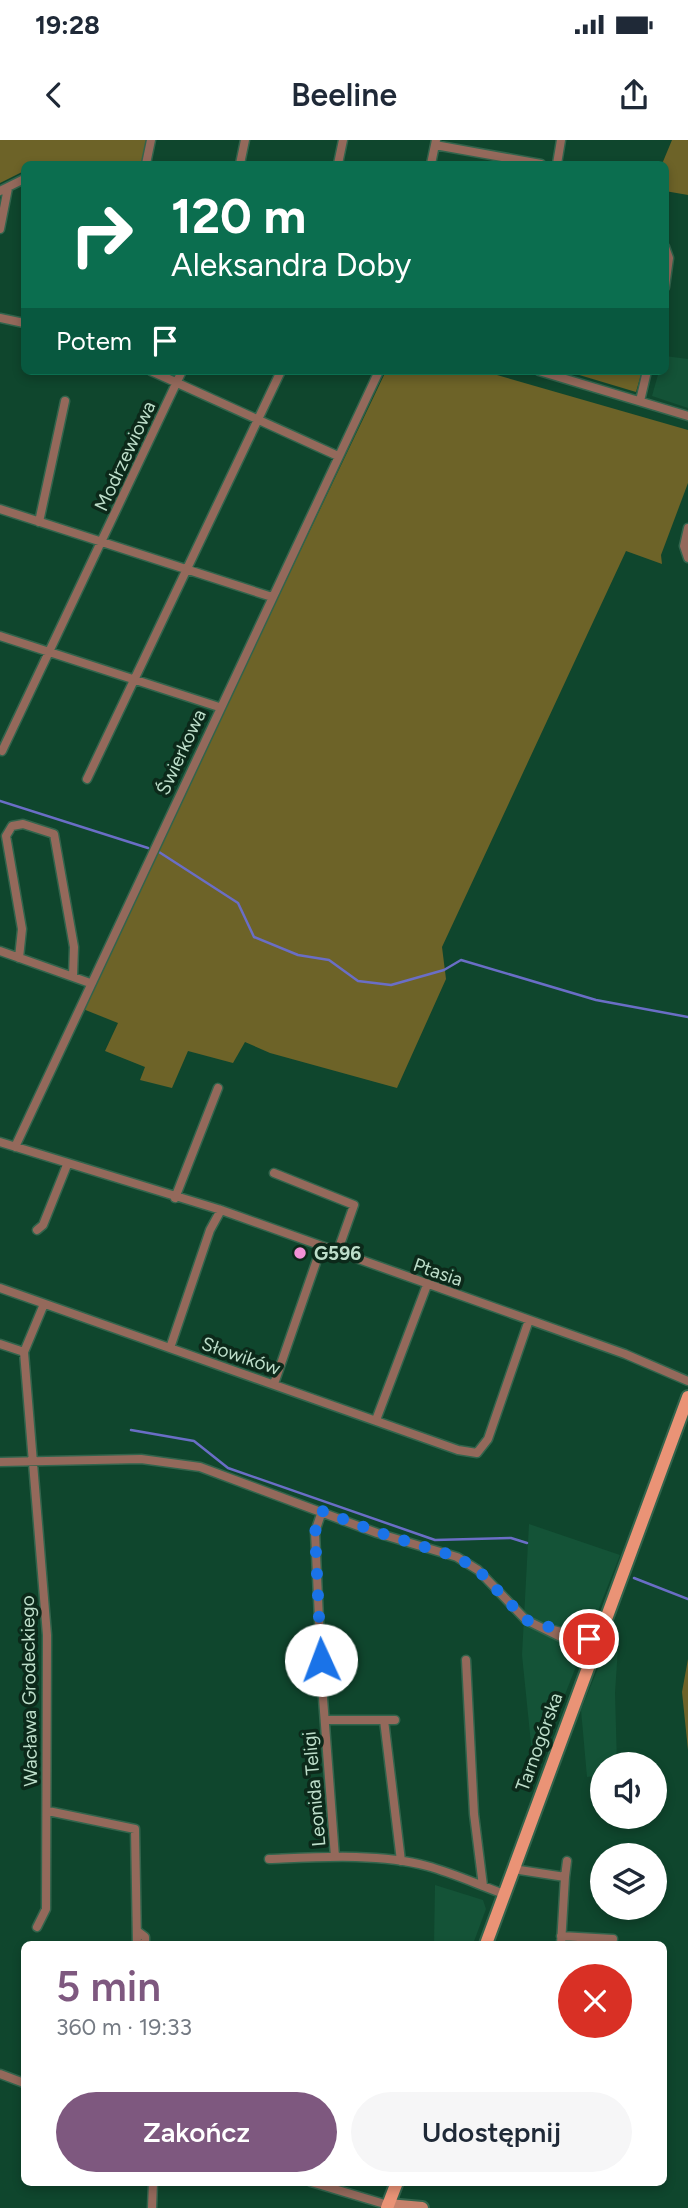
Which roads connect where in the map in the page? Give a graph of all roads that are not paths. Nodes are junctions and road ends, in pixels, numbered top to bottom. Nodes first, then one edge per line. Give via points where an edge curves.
1 (151, 140) edge
2 (245, 140) edge
3 (343, 140) edge
4 (561, 140) edge
5 (436, 142) edge
6 (147, 161) edge
7 (241, 161) edge
8 (339, 161) edge
9 (432, 161) edge
10 (527, 161) edge
11 (558, 161) edge
12 (21, 181) edge
13 (4, 190) edge
14 (0, 229) edge
15 (0, 318) edge
16 (21, 322) edge
17 (160, 375) edge
18 (180, 375) edge
19 (279, 375) edge
20 (377, 375) edge
21 (552, 375) edge
22 (646, 375) edge
23 (177, 383) junction
24 (65, 401) dead end
25 (640, 401) junction
26 (688, 416) edge
27 (257, 421) junction
28 (338, 456) junction
29 (0, 509) edge
30 (39, 522) junction
31 (688, 528) edge
32 (102, 543) junction
33 (688, 558) edge
34 (187, 571) junction
35 (272, 597) junction
36 (0, 636) edge
37 (49, 652) junction
38 (134, 681) junction
39 (219, 707) junction
40 (2, 751) dead end
41 (87, 779) dead end
42 (0, 951) edge
43 (19, 958) junction
44 (73, 976) junction
45 (90, 983) junction
46 (218, 1088) dead end
47 (0, 1142) edge
48 (15, 1147) junction
49 (66, 1165) junction
50 (274, 1173) dead end
51 (175, 1198) junction
52 (221, 1210) junction
53 (37, 1230) dead end
54 (321, 1248) junction
55 (337, 1253) junction
56 (427, 1285) junction
57 (0, 1288) edge
58 (44, 1304) junction
59 (529, 1320) junction
60 (0, 1344) edge
61 (170, 1348) junction
62 (24, 1352) junction
63 (688, 1381) edge
64 (274, 1384) junction
65 (688, 1396) edge
66 (376, 1420) junction
67 (0, 1462) edge
68 (32, 1462) junction
69 (322, 1511) junction
70 (594, 1647) junction
71 (466, 1660) dead end
72 (324, 1720) junction
73 (384, 1720) junction
74 (395, 1720) dead end
75 (48, 1811) junction
76 (335, 1857) junction
77 (269, 1859) dead end
78 (401, 1861) junction
79 (567, 1861) dead end
80 (513, 1869) junction
81 (565, 1877) junction
82 (483, 1886) junction
83 (504, 1894) junction
84 (37, 1927) dead end
85 (137, 1931) junction
86 (561, 1940) edge
87 (137, 1941) edge
88 (145, 1941) edge
89 (487, 1941) edge
90 (613, 1941) edge
91 (0, 2074) edge
92 (21, 2082) edge
93 (153, 2186) edge
94 (323, 2186) edge
95 (396, 2186) edge
96 (388, 2207) edge
97 (152, 2208) edge
98 (422, 2208) edge

1 - 6 street
2 - 7 street
3 - 8 street
4 - 11 street
5 - 9 street
5 - 10 street
12 - 13 street
13 - 14 street
15 - 16 street
17 - 23 street, Modrzewiowa
18 - 23 street, Modrzewiowa
19 - 27 street
20 - 28 street, Świerkowa
21 - 25 street
22 - 25 street
23 - 27 street, Modrzewiowa
23 - 32 street, Modrzewiowa
24 - 30 street
25 - 26 street
27 - 28 street, Modrzewiowa
27 - 34 street
28 - 35 street, Świerkowa
29 - 30 street
30 - 32 street
31 - 33 street via 684,546
32 - 34 street
32 - 37 street, Modrzewiowa
34 - 35 street
34 - 38 street
35 - 39 street, Świerkowa
36 - 37 street
37 - 38 street
37 - 40 street, Modrzewiowa
38 - 39 street
38 - 41 street
39 - 45 street, Świerkowa
42 - 43 street
43 - 44 street
43 - 44 street via 22,929 6,836 12,826 23,824 54,834 74,947
44 - 45 street
45 - 48 street, Świerkowa
46 - 51 street
47 - 48 street, Ptasia
48 - 49 street, Ptasia
49 - 51 street, Ptasia
49 - 53 street
50 - 55 street via 354,1205
51 - 52 street, Ptasia
52 - 54 street, Ptasia
52 - 61 street
54 - 55 street, Ptasia
54 - 64 street
55 - 56 street, Ptasia
56 - 59 street, Ptasia
56 - 66 street
57 - 58 street, Słowików
58 - 61 street, Słowików
58 - 62 street
59 - 63 street, Ptasia
59 - 66 street, Słowików via 488,1438 477,1453
60 - 62 street
61 - 64 street, Słowików
62 - 68 street, Wacława Grodeckiego
64 - 66 street, Słowików
65 - 70 main road, Tarnogórska
67 - 68 street
68 - 69 street via 141,1459 180,1463
68 - 75 street, Wacława Grodeckiego via 47,1636
69 - 70 street via 457,1557 478,1570 526,1620 589,1639
69 - 72 street, Leonida Teligi via 315,1532
70 - 80 main road, Tarnogórska
71 - 82 street via 474,1814
72 - 73 street
72 - 76 street, Leonida Teligi
73 - 74 street
73 - 78 street
75 - 84 street, Wacława Grodeckiego via 46,1909
75 - 85 street via 135,1829
76 - 77 street
76 - 78 street
78 - 82 street
79 - 81 street
80 - 81 street
80 - 83 main road, Tarnogórska
81 - 86 street
82 - 83 street
83 - 89 main road, Tarnogórska
85 - 87 street
85 - 88 street
86 - 90 street
91 - 92 street
93 - 97 street
94 - 96 street
95 - 96 main road
96 - 98 street

